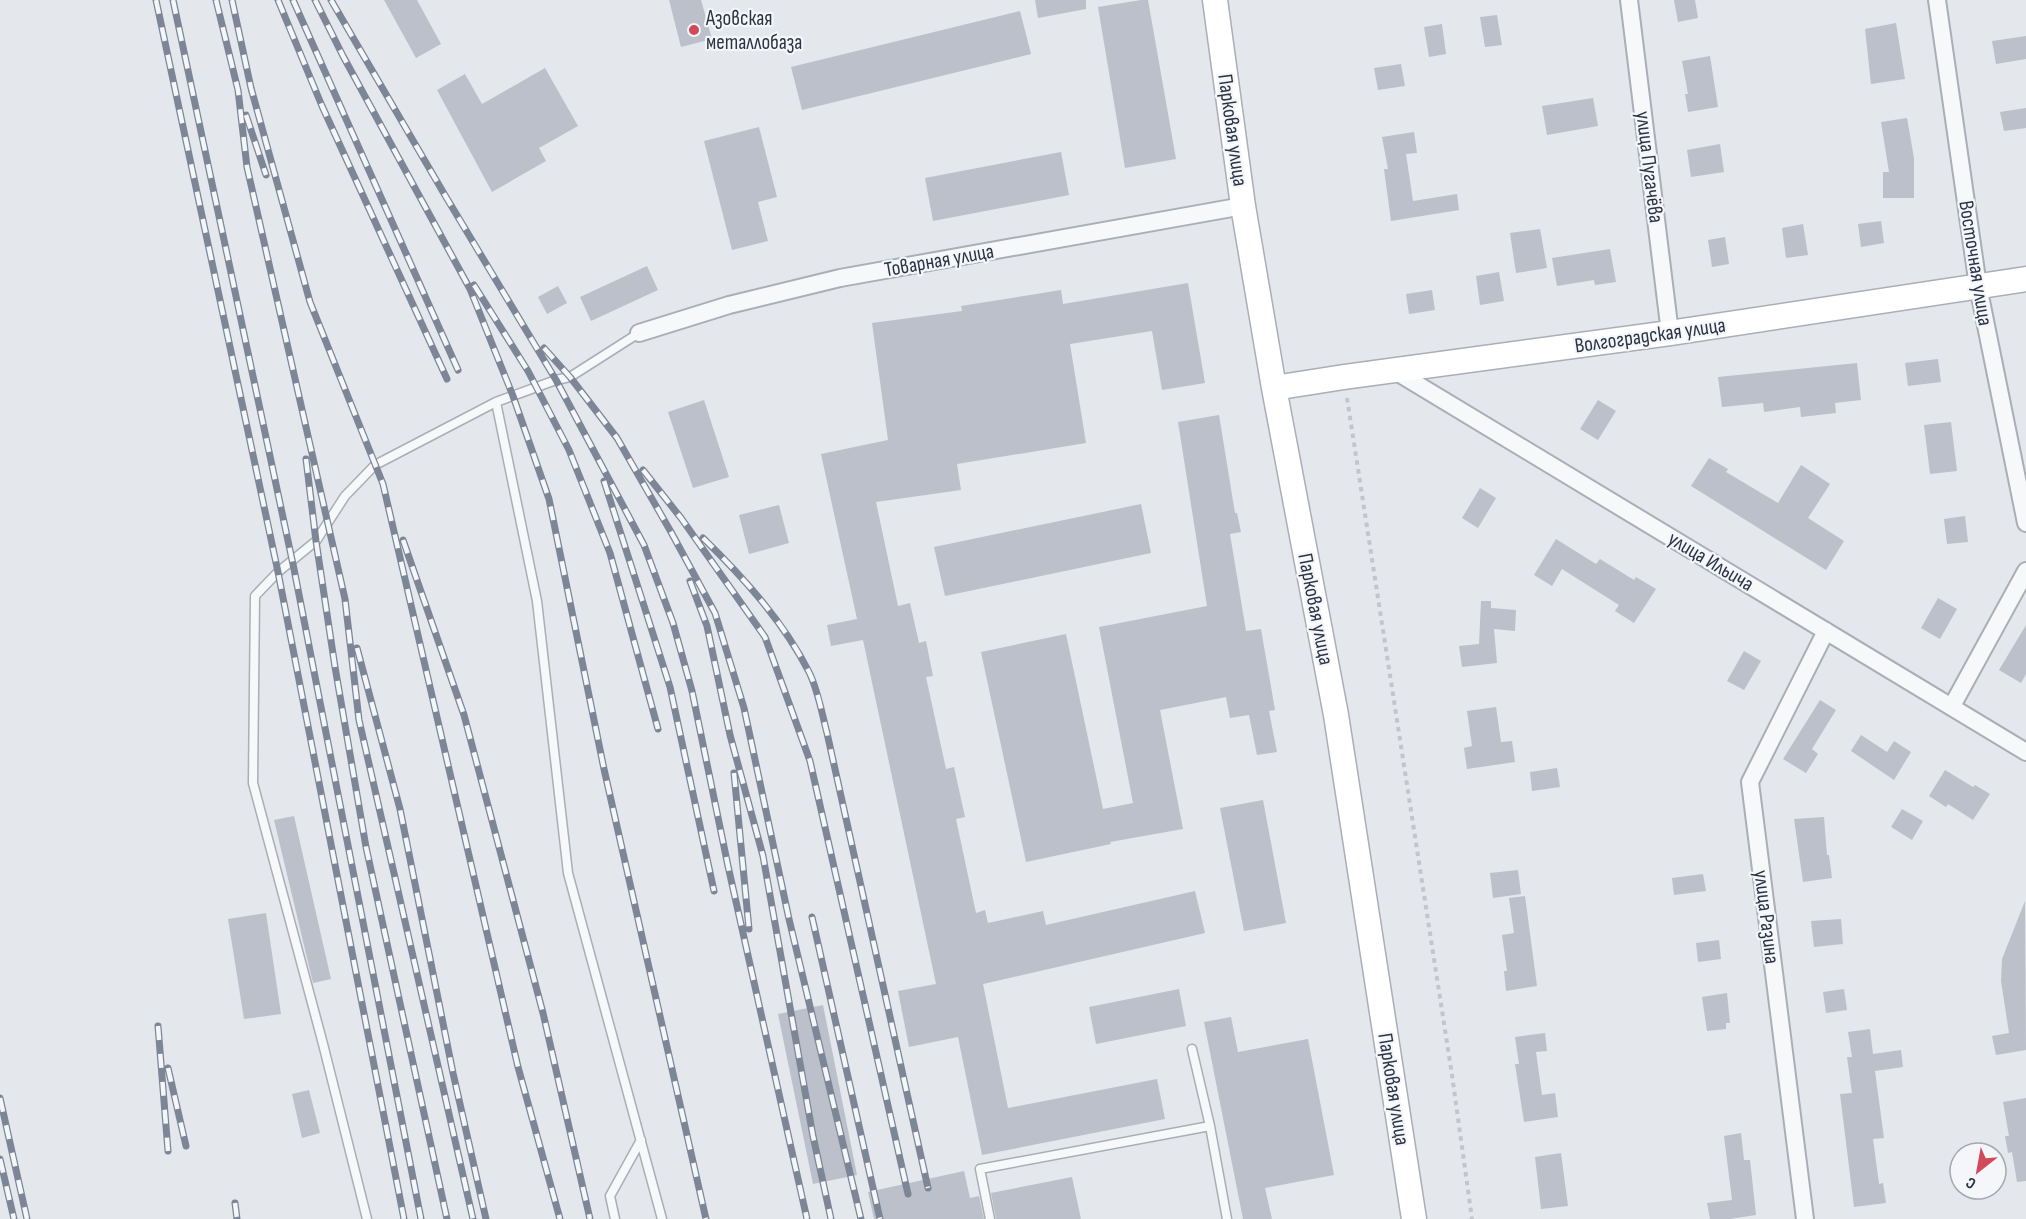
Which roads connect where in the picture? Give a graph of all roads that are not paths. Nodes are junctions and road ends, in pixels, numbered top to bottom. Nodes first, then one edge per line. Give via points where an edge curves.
1 (1215, 0) edge
2 (1629, 0) edge
3 (1937, 0) edge
4 (1243, 206) junction
5 (2026, 279) edge
6 (1978, 286) junction
7 (639, 333) joint
8 (1670, 333) junction
9 (1395, 371) junction
10 (1274, 388) junction
11 (496, 402) junction
12 (2026, 523) edge
13 (2026, 571) edge
14 (1826, 631) junction
15 (1952, 706) junction
16 (2026, 752) edge
17 (1192, 1049) dead end
18 (1210, 1126) junction
19 (640, 1140) junction
20 (367, 1219) edge
21 (615, 1219) edge
22 (662, 1219) edge
23 (990, 1219) edge
24 (1227, 1219) edge
25 (1414, 1219) edge
26 (1805, 1219) edge

1 - 4 main road, Парковая улица
2 - 8 street, улица Пугачёва
3 - 6 street, Восточная улица
4 - 7 street, Товарная улица via 840,278 729,305
4 - 10 main road, Парковая улица
5 - 6 main road, Волгоградская улица
6 - 8 main road, Волгоградская улица
6 - 12 street, Восточная улица
7 - 11 lane via 570,377
8 - 9 main road, Волгоградская улица
9 - 10 main road, Волгоградская улица
9 - 14 street, улица Ильича
10 - 25 main road, Парковая улица via 1336,715
11 - 19 lane via 537,601 568,873
11 - 20 lane via 375,465 345,496 316,541 255,596 253,783
13 - 15 street
14 - 15 street, улица Ильича
14 - 26 street, улица Разина via 1750,782
15 - 16 street, улица Ильича
17 - 18 lane
18 - 23 lane via 980,1169
18 - 24 lane
19 - 21 lane via 610,1196
19 - 22 lane

